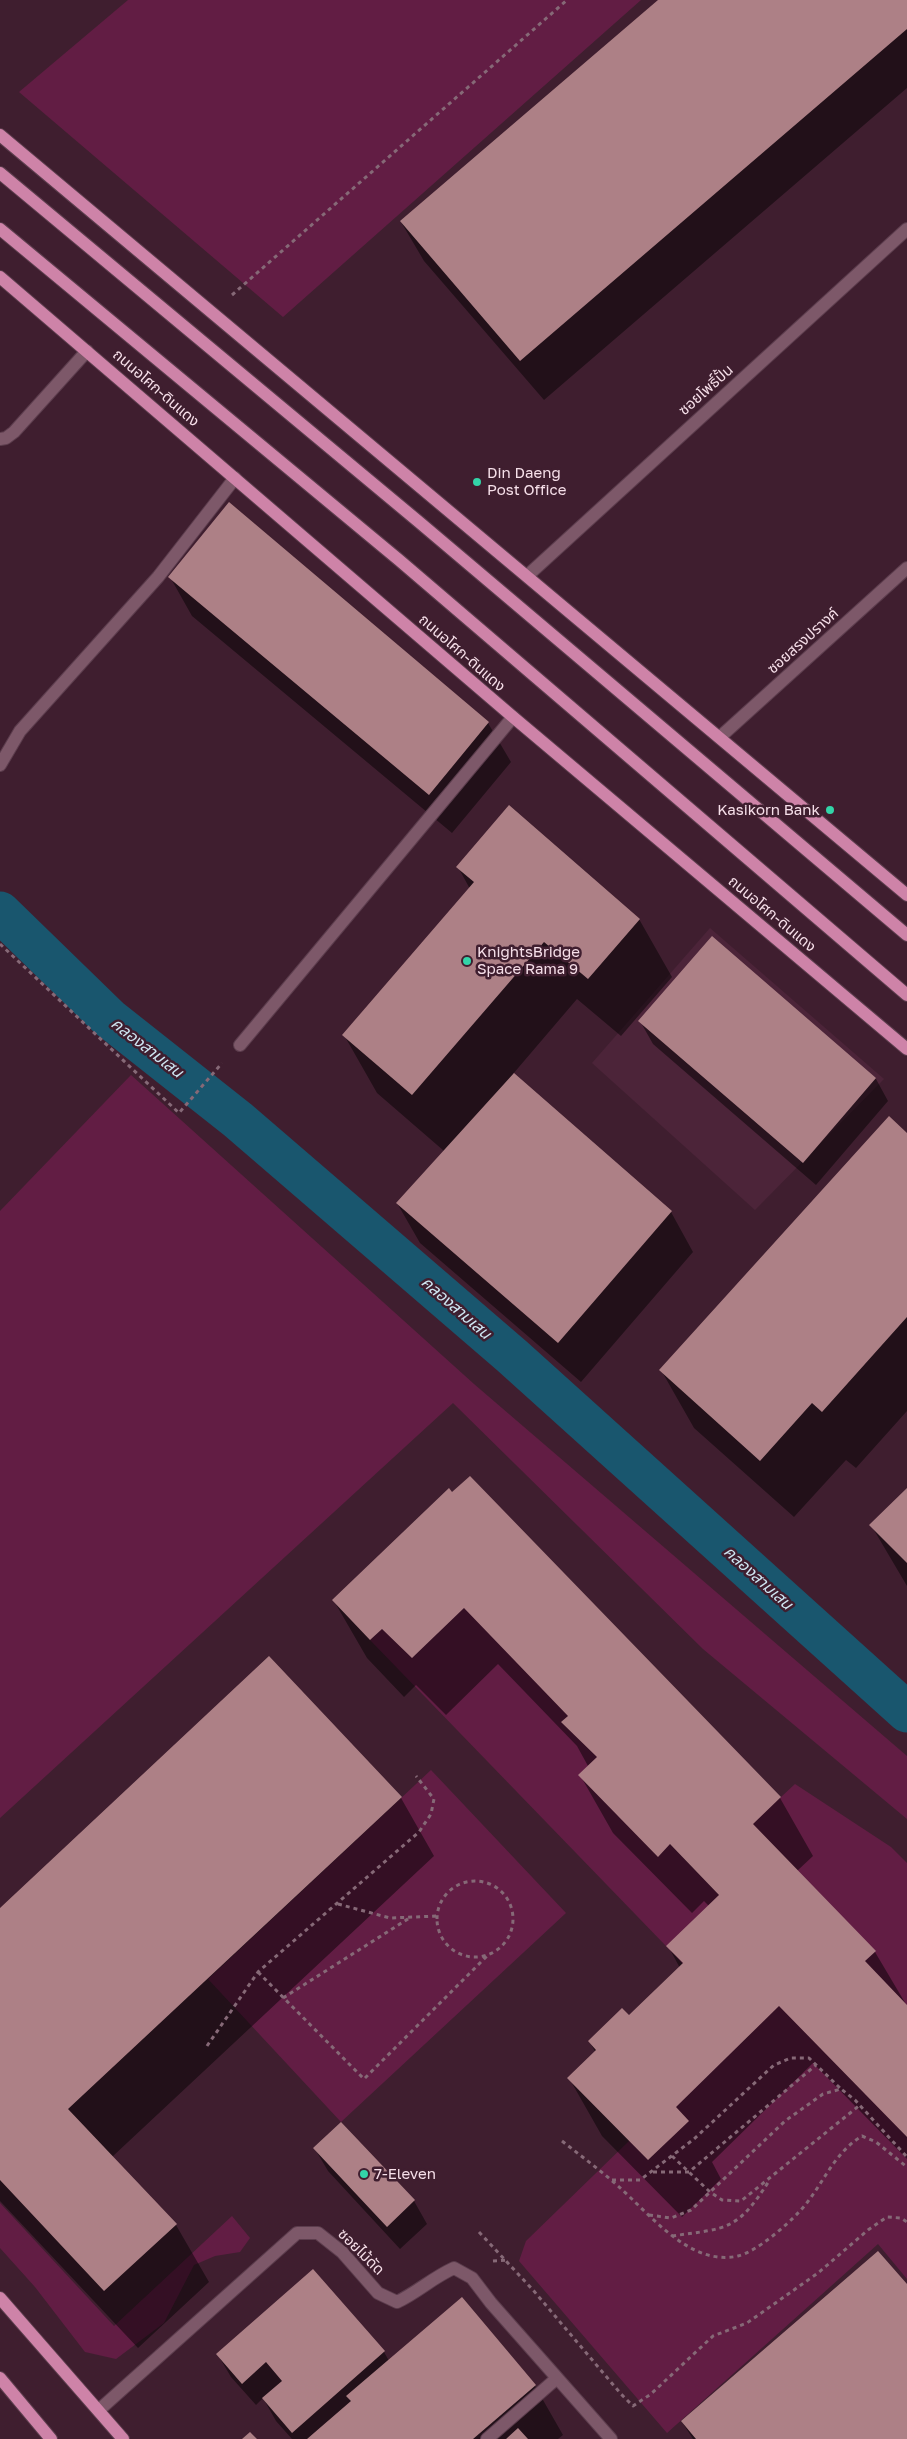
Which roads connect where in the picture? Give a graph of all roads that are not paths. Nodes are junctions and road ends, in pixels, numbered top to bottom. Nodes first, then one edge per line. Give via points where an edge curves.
1 (0, 135) edge
2 (0, 173) edge
3 (0, 229) edge
4 (907, 229) edge
5 (0, 277) edge
6 (87, 351) junction
7 (0, 438) edge
8 (235, 478) junction
9 (907, 568) edge
10 (527, 576) junction
11 (513, 717) junction
12 (720, 737) junction
13 (0, 765) edge
14 (907, 896) edge
15 (907, 936) edge
16 (907, 995) edge
17 (240, 1045) dead end
18 (907, 1049) edge
19 (0, 2298) edge
20 (0, 2378) edge
21 (556, 2379) junction
22 (99, 2410) junction
23 (51, 2439) edge
24 (123, 2439) edge
25 (487, 2439) edge
26 (610, 2439) edge

1 - 10 main road
2 - 15 main road via 419,522
3 - 16 main road, ถนนอโศก-ดินแดง via 414,573
4 - 10 street, ซอยโพธิ์ปั้น
5 - 6 main road, ถนนอโศก-ดินแดง
6 - 7 street via 14,432
6 - 8 main road, ถนนอโศก-ดินแดง
8 - 11 main road, ถนนอโศก-ดินแดง
8 - 13 street via 158,577 20,731
9 - 12 street, ซอยสรงปรางค์
10 - 12 main road
11 - 17 street
11 - 18 main road, ถนนอโศก-ดินแดง
12 - 14 main road
19 - 22 main road
20 - 23 main road
21 - 22 street, ซอยไม้ดัด via 472,2278 454,2268 434,2276 413,2294 397,2302 378,2293 342,2252 318,2233 296,2233
21 - 25 street
21 - 26 street, ซอยไม้ดัด
22 - 24 main road

